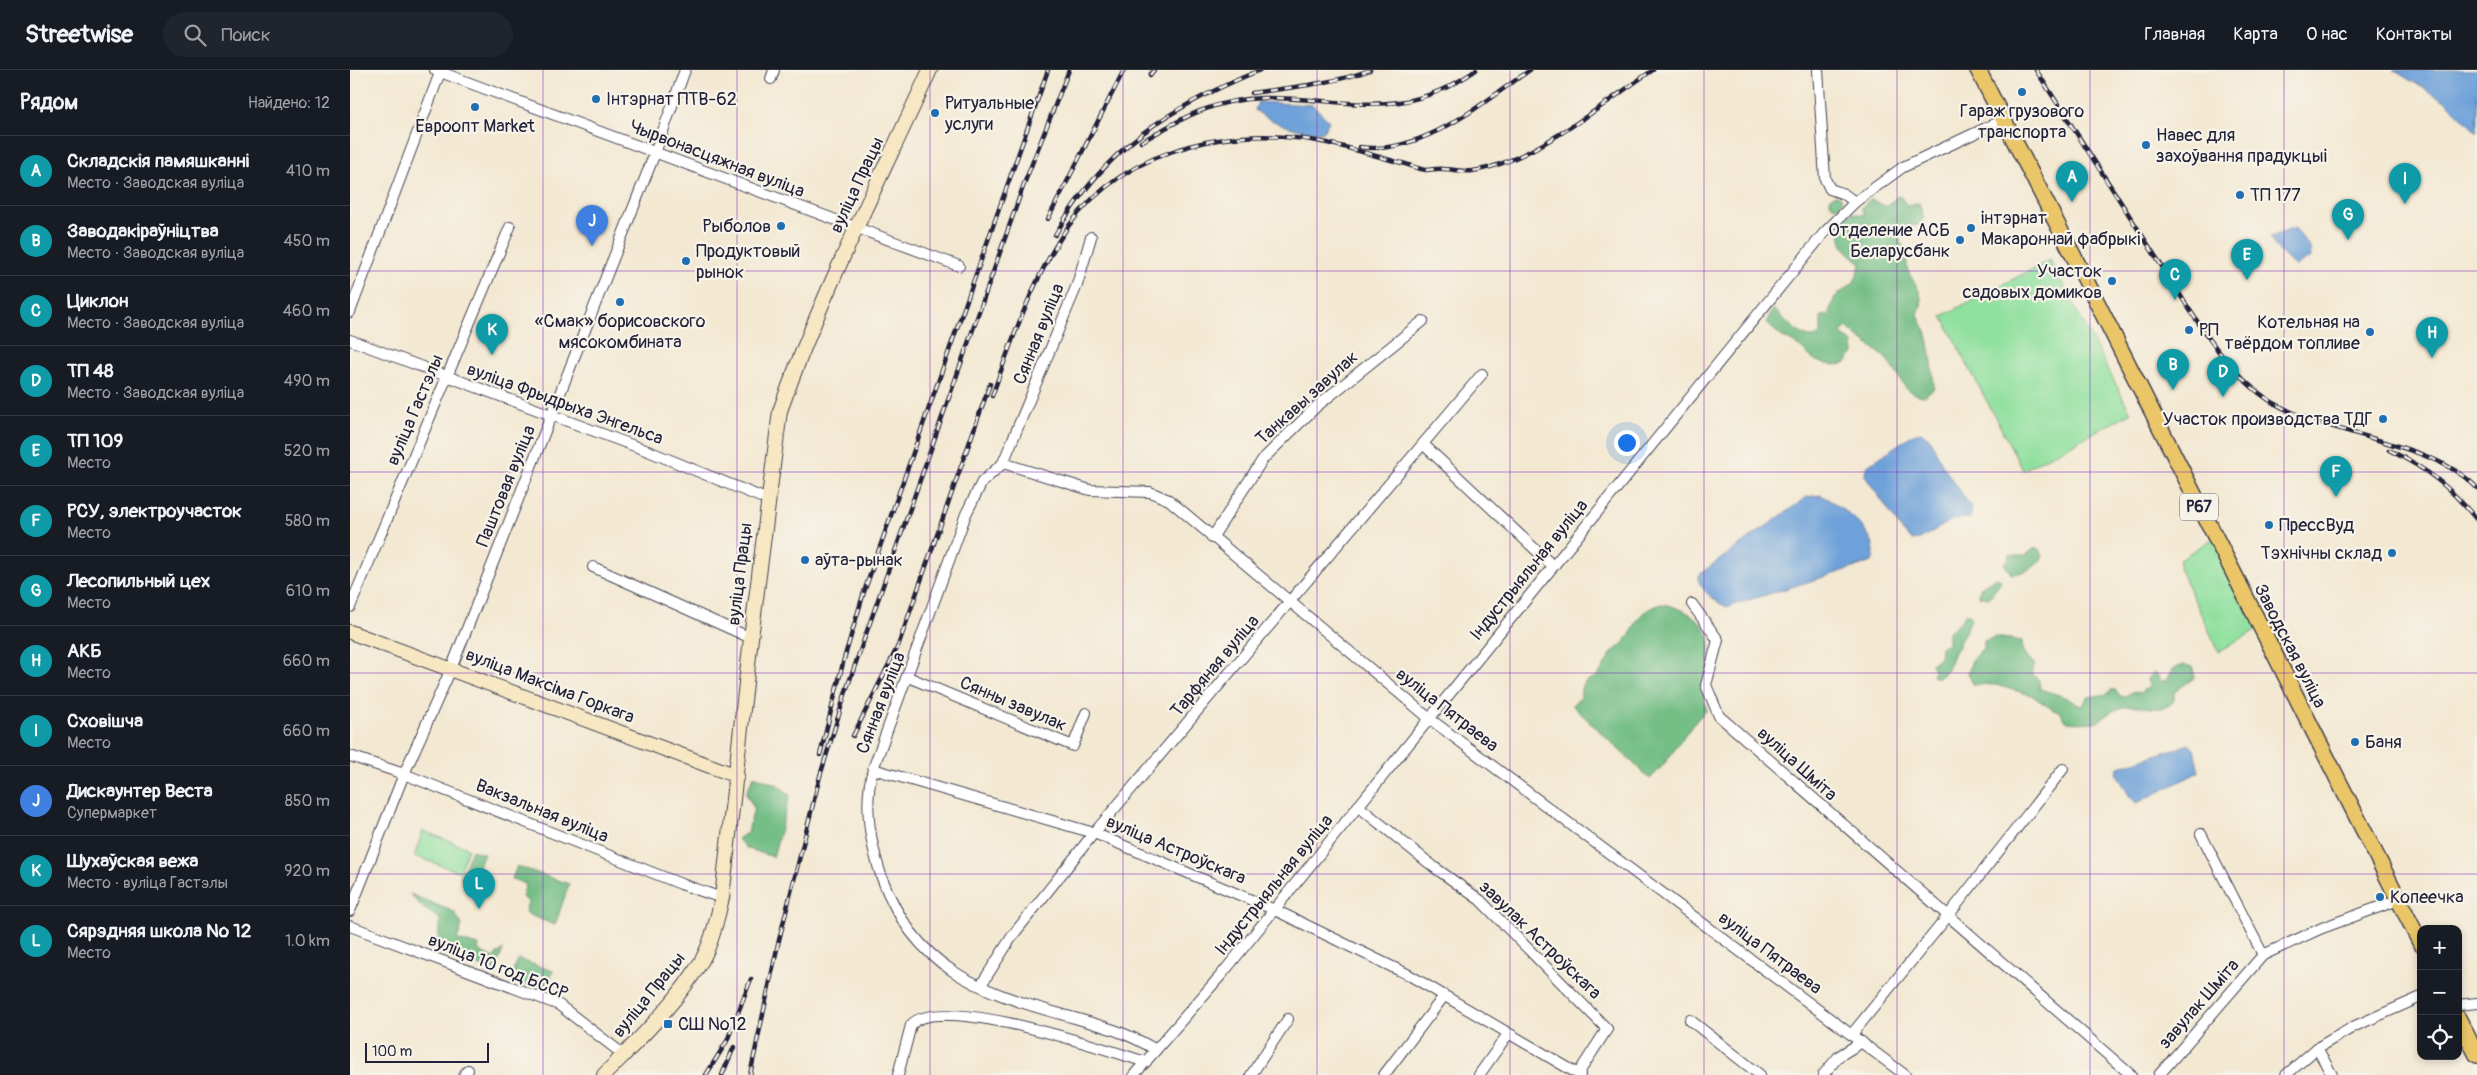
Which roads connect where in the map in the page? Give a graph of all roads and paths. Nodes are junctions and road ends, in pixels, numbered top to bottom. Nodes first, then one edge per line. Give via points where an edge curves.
1 (685, 70) edge
2 (930, 70) edge
3 (1818, 70) edge
4 (1978, 70) edge
5 (439, 71) edge
6 (2003, 120) junction
7 (655, 153) junction
8 (1855, 202) junction
9 (510, 227) dead end
10 (857, 229) junction
11 (1090, 237) dead end
12 (960, 266) dead end
13 (350, 312) edge
14 (1423, 320) dead end
15 (350, 340) edge
16 (1482, 374) dead end
17 (446, 377) junction
18 (551, 415) junction
19 (1423, 444) junction
20 (1003, 463) junction
21 (768, 500) junction
22 (1212, 538) junction
23 (1553, 566) junction
24 (593, 567) dead end
25 (1289, 603) junction
26 (1692, 604) dead end
27 (350, 606) edge
28 (350, 632) edge
29 (751, 638) junction
30 (451, 669) junction
31 (908, 677) junction
32 (1086, 713) dead end
33 (1430, 719) junction
34 (350, 756) edge
35 (873, 769) junction
36 (2063, 769) dead end
37 (404, 774) junction
38 (737, 776) junction
39 (1358, 806) junction
40 (1094, 833) junction
41 (2202, 834) dead end
42 (722, 898) junction
43 (2398, 900) junction
44 (1275, 910) junction
45 (350, 911) edge
46 (1948, 916) junction
47 (350, 926) edge
48 (2417, 936) edge
49 (2263, 954) junction
50 (981, 985) junction
51 (1444, 996) junction
52 (2417, 999) edge
53 (2477, 1003) edge
54 (2462, 1005) edge
55 (1288, 1019) dead end
56 (1690, 1020) dead end
57 (2462, 1026) edge
58 (1508, 1034) junction
59 (1852, 1034) junction
60 (1862, 1042) junction
61 (2317, 1048) junction
62 (1156, 1050) junction
63 (624, 1055) junction
64 (2477, 1055) edge
65 (1146, 1062) junction
66 (604, 1075) edge
67 (898, 1075) edge
68 (1134, 1075) edge
69 (1251, 1075) edge
70 (1384, 1075) edge
71 (1479, 1075) edge
72 (1579, 1075) edge
73 (1760, 1075) edge
74 (1823, 1075) edge
75 (1905, 1075) edge
76 (2131, 1075) edge
77 (2159, 1075) edge
78 (2286, 1075) edge
79 (2332, 1075) edge

1 - 7 street, Паштовая вуліца
2 - 10 main road, вуліца Працы
3 - 8 street via 1825,180 1830,189
4 - 6 main road, Заводская вуліца / Р67
5 - 7 street, Чырвонасцяжная вуліца
5 - 13 street
6 - 8 street, Індустрыяльная вуліца via 1903,167
6 - 43 main road, Заводская вуліца / Р67
7 - 10 street, Чырвонасцяжная вуліца
7 - 18 street, Паштовая вуліца
8 - 23 street, Індустрыяльная вуліца via 1824,233
9 - 17 street, вуліца Гастэлы
10 - 12 street, Чырвонасцяжная вуліца
10 - 21 main road, вуліца Працы via 780,411
11 - 20 street, Сянная вуліца via 1077,285
14 - 22 street, Танкавы завулак via 1316,406 1262,459
15 - 17 street, вуліца Фрыдрыха Энгельса
16 - 19 street, Тарфяная вуліца
17 - 18 street, вуліца Фрыдрыха Энгельса
17 - 27 street, вуліца Гастэлы
18 - 21 street, вуліца Фрыдрыха Энгельса
18 - 30 street, Паштовая вуліца
19 - 23 street
19 - 25 street, Тарфяная вуліца
20 - 22 street, вуліца Пятраева via 1090,490 1150,492 1168,500
20 - 31 street, Сянная вуліца via 982,482 966,514
21 - 29 main road, вуліца Працы
22 - 25 street, вуліца Пятраева
23 - 33 street, Індустрыяльная вуліца
24 - 29 street
25 - 33 street, вуліца Пятраева
25 - 40 street, Тарфяная вуліца
26 - 46 street, вуліца Шміта via 1718,640 1706,684 1719,716
28 - 30 main road, вуліца Максіма Горкага
29 - 38 main road, вуліца Працы
30 - 37 street, Паштовая вуліца
30 - 38 main road, вуліца Максіма Горкага
31 - 32 street, Сянны завулак via 1072,746
31 - 35 street, Сянная вуліца
33 - 39 street, Індустрыяльная вуліца
33 - 59 street, вуліца Пятраева
34 - 37 street, Вакзальная вуліца
35 - 40 street, вуліца Астроўскага
35 - 50 street, Сянная вуліца via 868,806 871,838 895,906 926,951 954,973
36 - 46 street
37 - 42 street, Вакзальная вуліца
37 - 45 street, Паштовая вуліца
38 - 42 main road, вуліца Працы
39 - 44 street, Індустрыяльная вуліца
39 - 72 street, завулак Астроўскага via 1480,900 1607,1028
40 - 44 street, вуліца Астроўскага
40 - 50 street, Тарфяная вуліца via 1014,935
41 - 49 street, завулак Шміта
42 - 63 main road, вуліца Працы via 713,935 702,960 682,989
43 - 48 main road, Заводская вуліца / Р67
43 - 49 street, завулак Шміта
44 - 51 street, вуліца Астроўскага via 1373,956
44 - 62 street, Індустрыяльная вуліца
46 - 59 street
46 - 76 street, вуліца Шміта
47 - 63 street, вуліца 10 год БССР via 559,1005
49 - 77 street, завулак Шміта
50 - 62 street, Сянная вуліца via 1015,1002 1134,1036
51 - 58 street, вуліца Астроўскага
51 - 70 street
52 - 61 street via 2355,1026
53 - 54 street
55 - 69 street
56 - 73 street
57 - 64 main road
58 - 71 street
58 - 72 street, вуліца Астроўскага
59 - 60 street, вуліца Пятраева
60 - 74 street via 1839,1056
60 - 75 street, вуліца Пятраева
61 - 78 street
61 - 79 street
62 - 65 street, Індустрыяльная вуліца
63 - 66 main road, вуліца Працы
65 - 67 street via 1026,1027 950,1015 914,1021
65 - 68 street, Індустрыяльная вуліца

